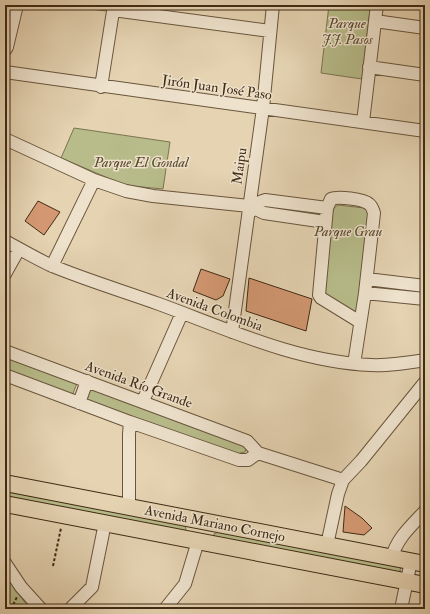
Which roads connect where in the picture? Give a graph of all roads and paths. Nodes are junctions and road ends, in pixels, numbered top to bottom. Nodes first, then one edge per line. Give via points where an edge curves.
1 (7, 5) edge
2 (17, 5) edge
3 (273, 5) edge
4 (377, 5) edge
5 (114, 7) edge
6 (5, 14) edge
7 (375, 21) junction
8 (425, 28) edge
9 (270, 31) junction
10 (5, 50) edge
11 (369, 67) junction
12 (5, 72) edge
13 (425, 75) edge
14 (101, 87) junction
15 (262, 108) junction
16 (363, 122) junction
17 (425, 131) edge
18 (5, 138) edge
19 (94, 180) junction
20 (249, 206) junction
21 (327, 208) junction
22 (325, 222) junction
23 (5, 241) edge
24 (19, 249) junction
25 (52, 266) junction
26 (5, 274) edge
27 (367, 279) junction
28 (425, 286) edge
29 (365, 293) junction
30 (425, 299) edge
31 (182, 313) junction
32 (360, 322) junction
33 (232, 332) junction
34 (5, 351) edge
35 (425, 360) edge
36 (354, 364) junction
37 (5, 375) edge
38 (87, 381) junction
39 (425, 382) edge
40 (143, 401) junction
41 (79, 403) junction
42 (130, 422) junction
43 (258, 453) junction
44 (343, 480) junction
45 (5, 483) edge
46 (5, 504) edge
47 (129, 506) junction
48 (425, 511) edge
49 (63, 515) junction
50 (200, 520) junction
51 (105, 523) junction
52 (196, 541) junction
53 (327, 545) junction
54 (392, 557) junction
55 (418, 562) edge
56 (5, 563) edge
57 (53, 566) dead end
58 (407, 582) junction
59 (425, 585) edge
60 (41, 609) edge
61 (70, 609) edge
62 (165, 609) edge
63 (401, 609) edge

1 - 6 street
2 - 10 street
3 - 9 street, Maipu
4 - 7 street
5 - 9 street
5 - 14 street
7 - 8 street
7 - 11 street
9 - 15 street, Maipu
11 - 13 street
11 - 16 street
12 - 14 street, Jirón Juan José Paso
14 - 15 street, Jirón Juan José Paso
15 - 16 street, Jirón Juan José Paso
15 - 20 street, Maipu
16 - 17 street, Jirón Juan José Paso
18 - 19 street
19 - 20 street via 126,191 154,196
19 - 25 street
20 - 21 street via 265,200
20 - 22 street via 264,213
20 - 33 street, Maipu
21 - 22 street
21 - 27 street via 331,199 335,197 368,203 372,208 374,213
22 - 32 street via 319,295
23 - 24 street, Avenida Colombia
24 - 25 street, Avenida Colombia
24 - 26 street
25 - 31 street, Avenida Colombia
27 - 28 street
27 - 29 street
29 - 30 street
29 - 32 street
31 - 33 street, Avenida Colombia
31 - 40 street
32 - 36 street
33 - 36 street, Avenida Colombia via 300,354
34 - 38 street, Avenida Río Grande
35 - 36 street, Avenida Colombia via 390,365
37 - 41 street
38 - 40 street, Avenida Río Grande
38 - 41 street
39 - 44 street
40 - 43 street, Avenida Río Grande via 247,441
41 - 42 street
42 - 43 street via 239,460 248,460
42 - 47 street
43 - 44 street, Avenida Río Grande
44 - 53 street
45 - 47 main road, Avenida Mariano Cornejo
46 - 49 main road, Avenida Mariano Cornejo
47 - 50 main road, Avenida Mariano Cornejo
48 - 54 street via 399,541
49 - 51 main road, Avenida Mariano Cornejo
49 - 57 path
50 - 52 main road via 209,527 206,538
50 - 53 main road, Avenida Mariano Cornejo
51 - 52 main road, Avenida Mariano Cornejo
51 - 61 street via 92,587
52 - 58 main road, Avenida Mariano Cornejo
52 - 62 street via 184,584
53 - 54 main road, Avenida Mariano Cornejo
54 - 55 main road, Avenida Mariano Cornejo
55 - 58 street
56 - 60 street via 21,587
58 - 59 main road, Avenida Mariano Cornejo
58 - 63 street

